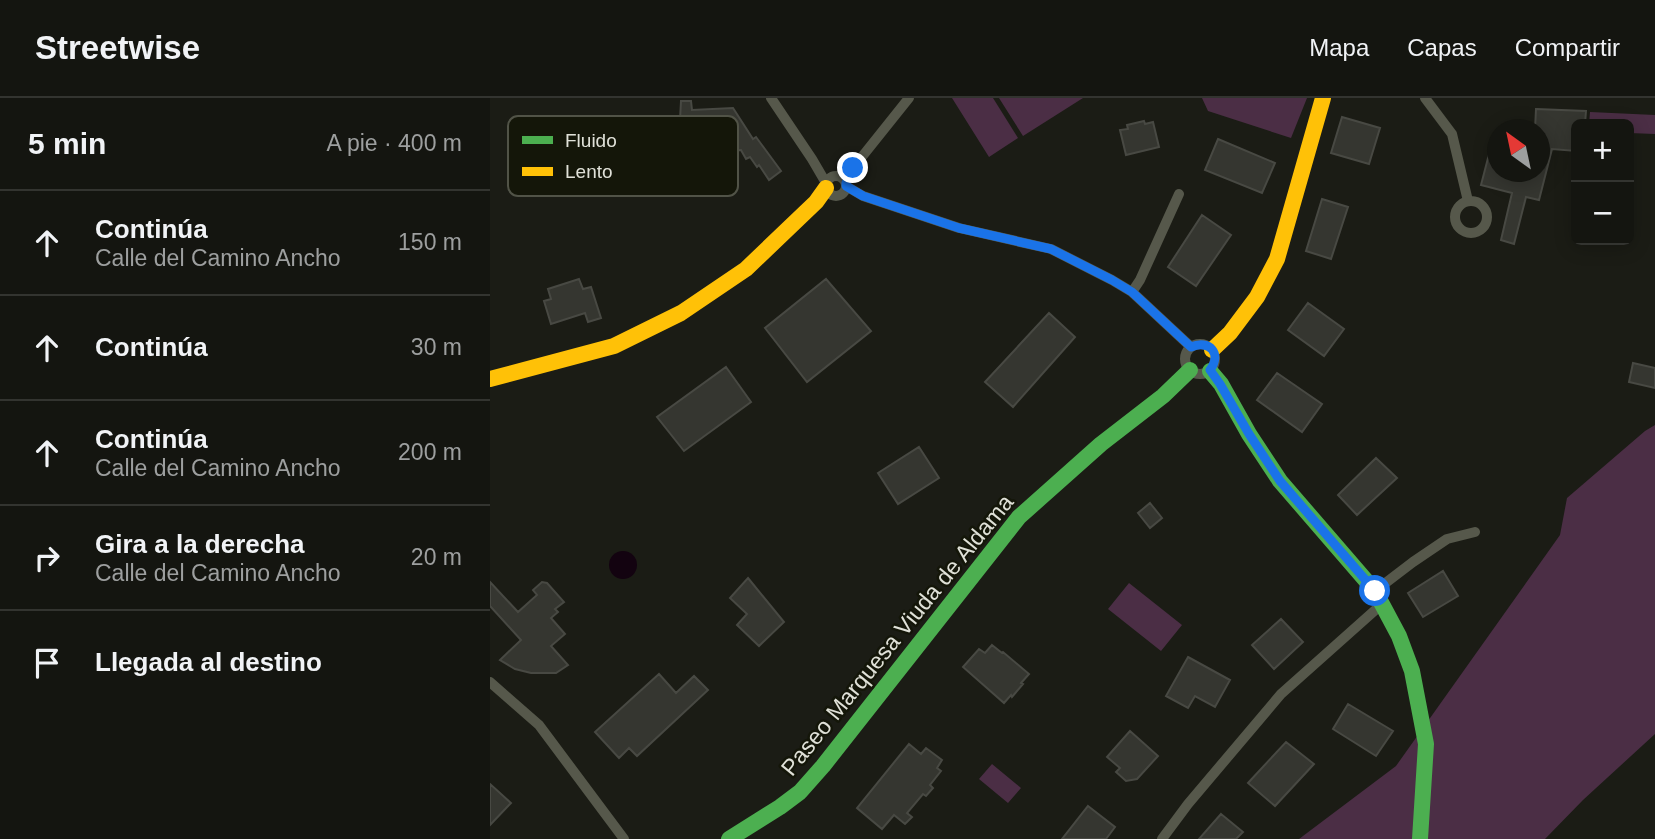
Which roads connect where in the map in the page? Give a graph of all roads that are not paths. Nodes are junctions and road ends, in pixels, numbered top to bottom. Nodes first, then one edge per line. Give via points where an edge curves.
1 (771, 98) edge
2 (909, 98) edge
3 (1323, 98) edge
4 (1425, 98) edge
5 (834, 187) junction
6 (1179, 194) dead end
7 (1468, 201) dead end
8 (1132, 292) junction
9 (1191, 347) junction
10 (1212, 350) junction
11 (1190, 370) junction
12 (1210, 370) junction
13 (490, 379) edge
14 (1475, 532) dead end
15 (1378, 598) junction
16 (490, 682) edge
17 (624, 839) edge
18 (729, 839) edge
19 (1161, 839) edge
20 (1420, 839) edge

1 - 5 street
2 - 5 street
3 - 10 street via 1277,259 1257,297
4 - 7 street via 1452,134
5 - 8 street via 959,228 1051,249
5 - 13 street via 746,269 681,313 614,346
6 - 8 street
8 - 9 street
9 - 10 street via 1202,344
9 - 11 street via 1185,361
10 - 12 street via 1216,358
11 - 12 street via 1200,374
11 - 18 street, Paseo Marquesa Viuda de Aldama via 1019,517 800,792
12 - 15 street via 1280,481
14 - 15 street via 1447,539 1413,562
15 - 19 street via 1281,694
15 - 20 street via 1412,671 1426,744
16 - 17 street via 539,725

